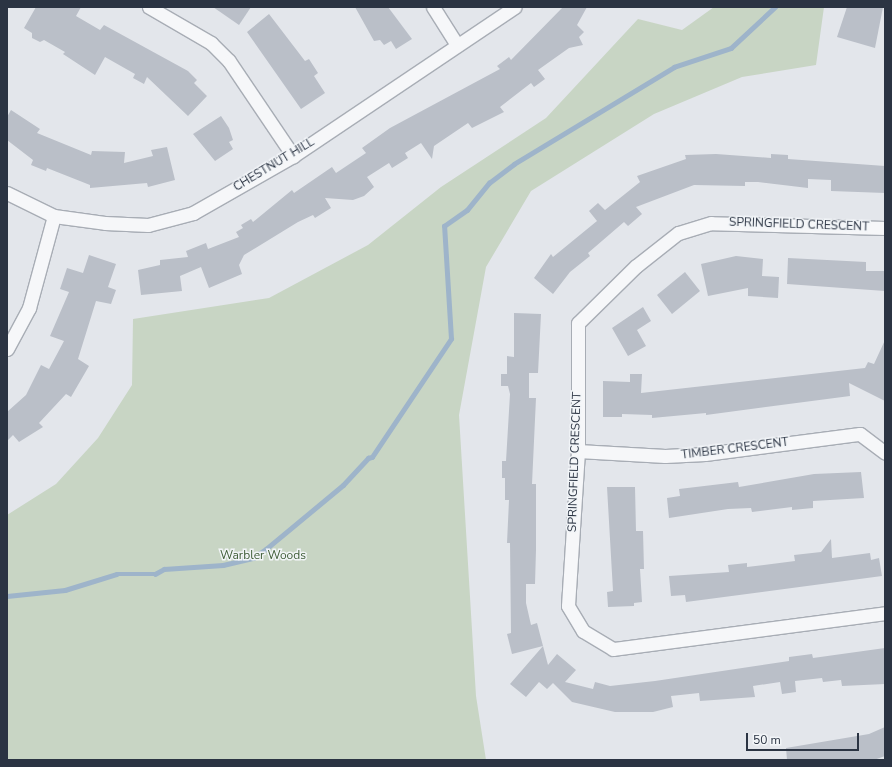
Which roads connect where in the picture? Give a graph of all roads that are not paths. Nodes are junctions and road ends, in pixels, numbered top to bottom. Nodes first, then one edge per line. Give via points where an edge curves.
1 (149, 7) edge
2 (433, 7) edge
3 (515, 7) edge
4 (457, 45) junction
5 (292, 156) junction
6 (7, 193) edge
7 (54, 216) junction
8 (885, 228) edge
9 (7, 349) edge
10 (578, 451) junction
11 (885, 453) edge
12 (885, 613) edge

1 - 5 street via 211,43 229,61
2 - 4 street
3 - 4 street, CHESTNUT HILL
4 - 5 street, CHESTNUT HILL
5 - 7 street, CHESTNUT HILL via 193,213 148,225
6 - 7 street, CHESTNUT HILL
7 - 9 street via 29,308
8 - 10 street, SPRINGFIELD CRESCENT via 711,223 678,233 636,266 578,323
10 - 11 street, TIMBER CRESCENT via 665,456 705,454 860,434
10 - 12 street, SPRINGFIELD CRESCENT via 568,606 583,631 613,649

